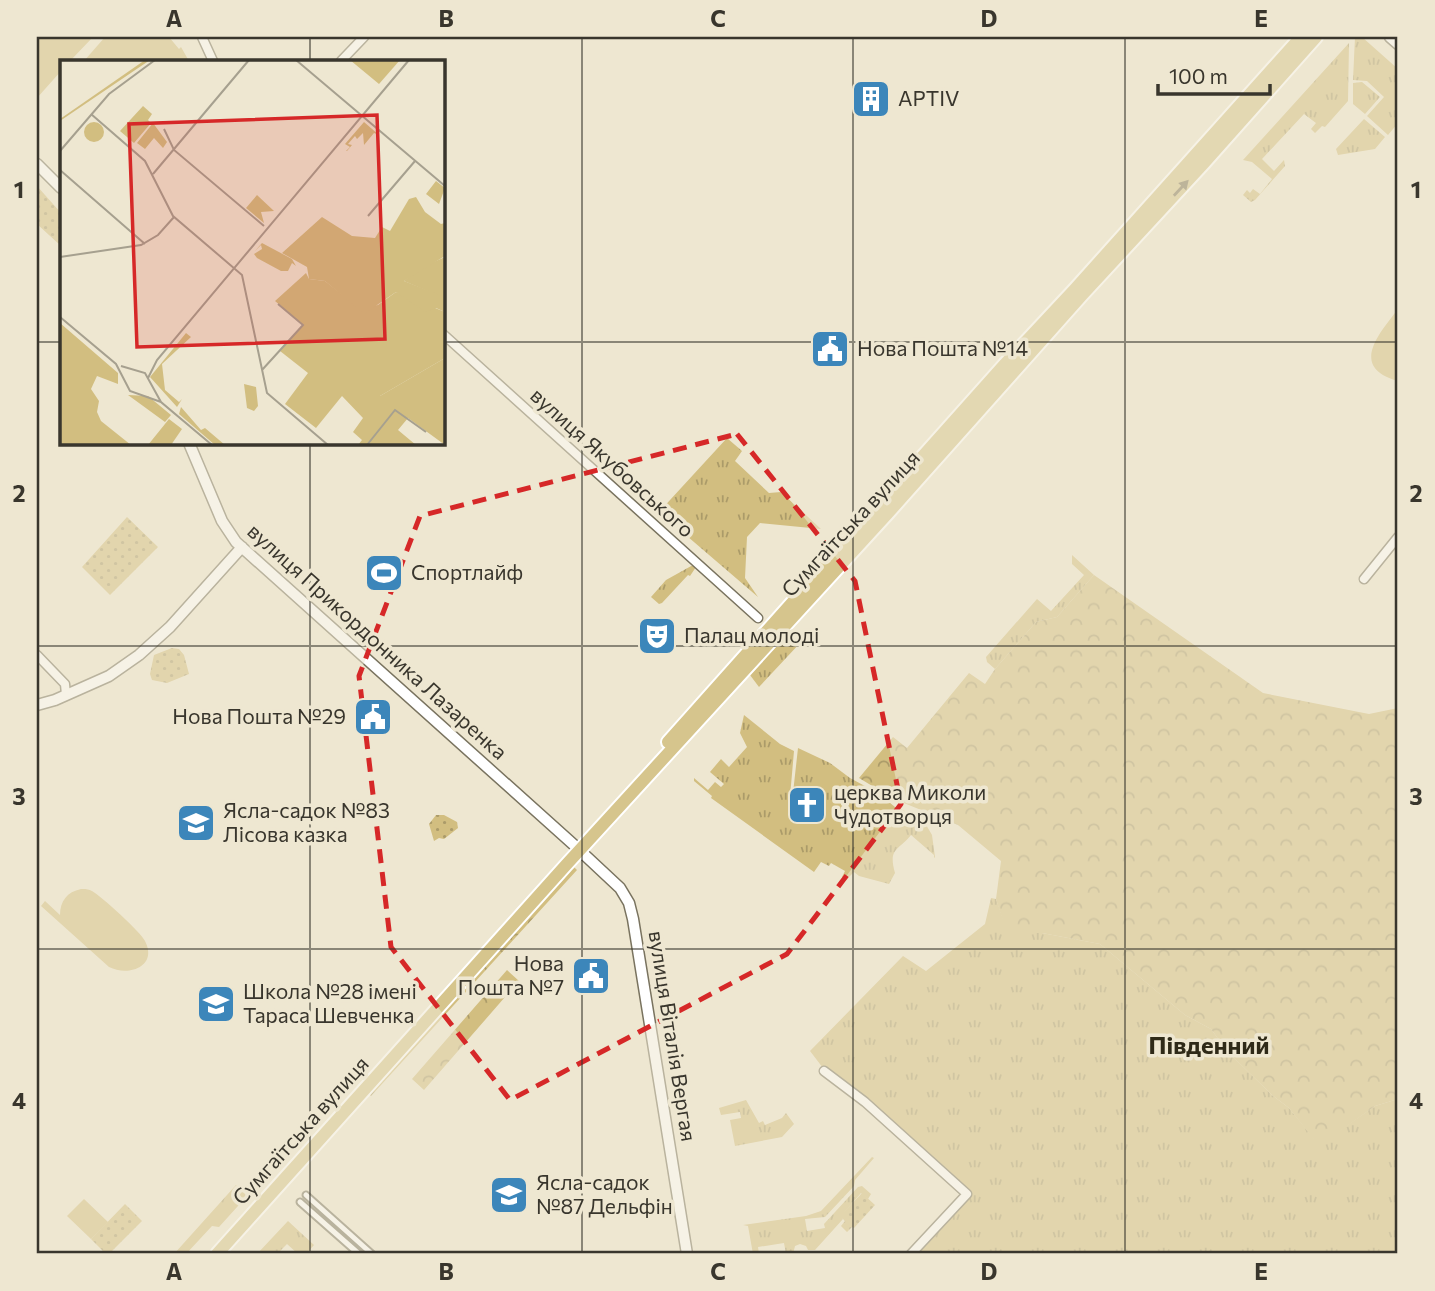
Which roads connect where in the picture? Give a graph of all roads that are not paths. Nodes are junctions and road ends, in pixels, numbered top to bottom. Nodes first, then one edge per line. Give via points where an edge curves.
1 (202, 37) edge
2 (363, 37) edge
3 (1301, 37) edge
4 (1315, 37) edge
5 (1390, 37) edge
6 (1398, 44) edge
7 (213, 60) edge
8 (342, 60) edge
9 (37, 164) edge
10 (60, 187) edge
11 (1060, 313) junction
12 (444, 335) edge
13 (189, 444) edge
14 (1398, 537) edge
15 (242, 547) junction
16 (1364, 579) dead end
17 (758, 618) dead end
18 (37, 655) edge
19 (66, 695) junction
20 (37, 705) edge
21 (577, 848) junction
22 (824, 1071) dead end
23 (306, 1195) dead end
24 (300, 1202) dead end
25 (206, 1254) edge
26 (217, 1254) edge
27 (359, 1254) edge
28 (372, 1254) edge
29 (687, 1254) edge
30 (911, 1254) edge

1 - 7 street
2 - 8 street
3 - 11 main road, Сумгаїтська вулиця
11 -> 4 main road, Сумгаїтська вулиця via 1212,154
5 - 6 street
9 - 10 street
11 - 21 main road, Сумгаїтська вулиця via 1005,364
12 - 17 street, вулиця Якубовського
13 - 15 street, вулиця Прикордонника Лазаренка via 227,531
14 - 16 street
15 - 19 street via 148,648 109,676
15 - 21 street, вулиця Прикордонника Лазаренка
18 - 19 street via 65,684
19 - 20 street
21 - 25 main road, Сумгаїтська вулиця
21 - 26 main road, Сумгаїтська вулиця
21 - 29 street, вулиця Віталія Вергая via 620,888 631,911
22 - 30 street via 967,1194
23 - 28 street
24 - 27 street

